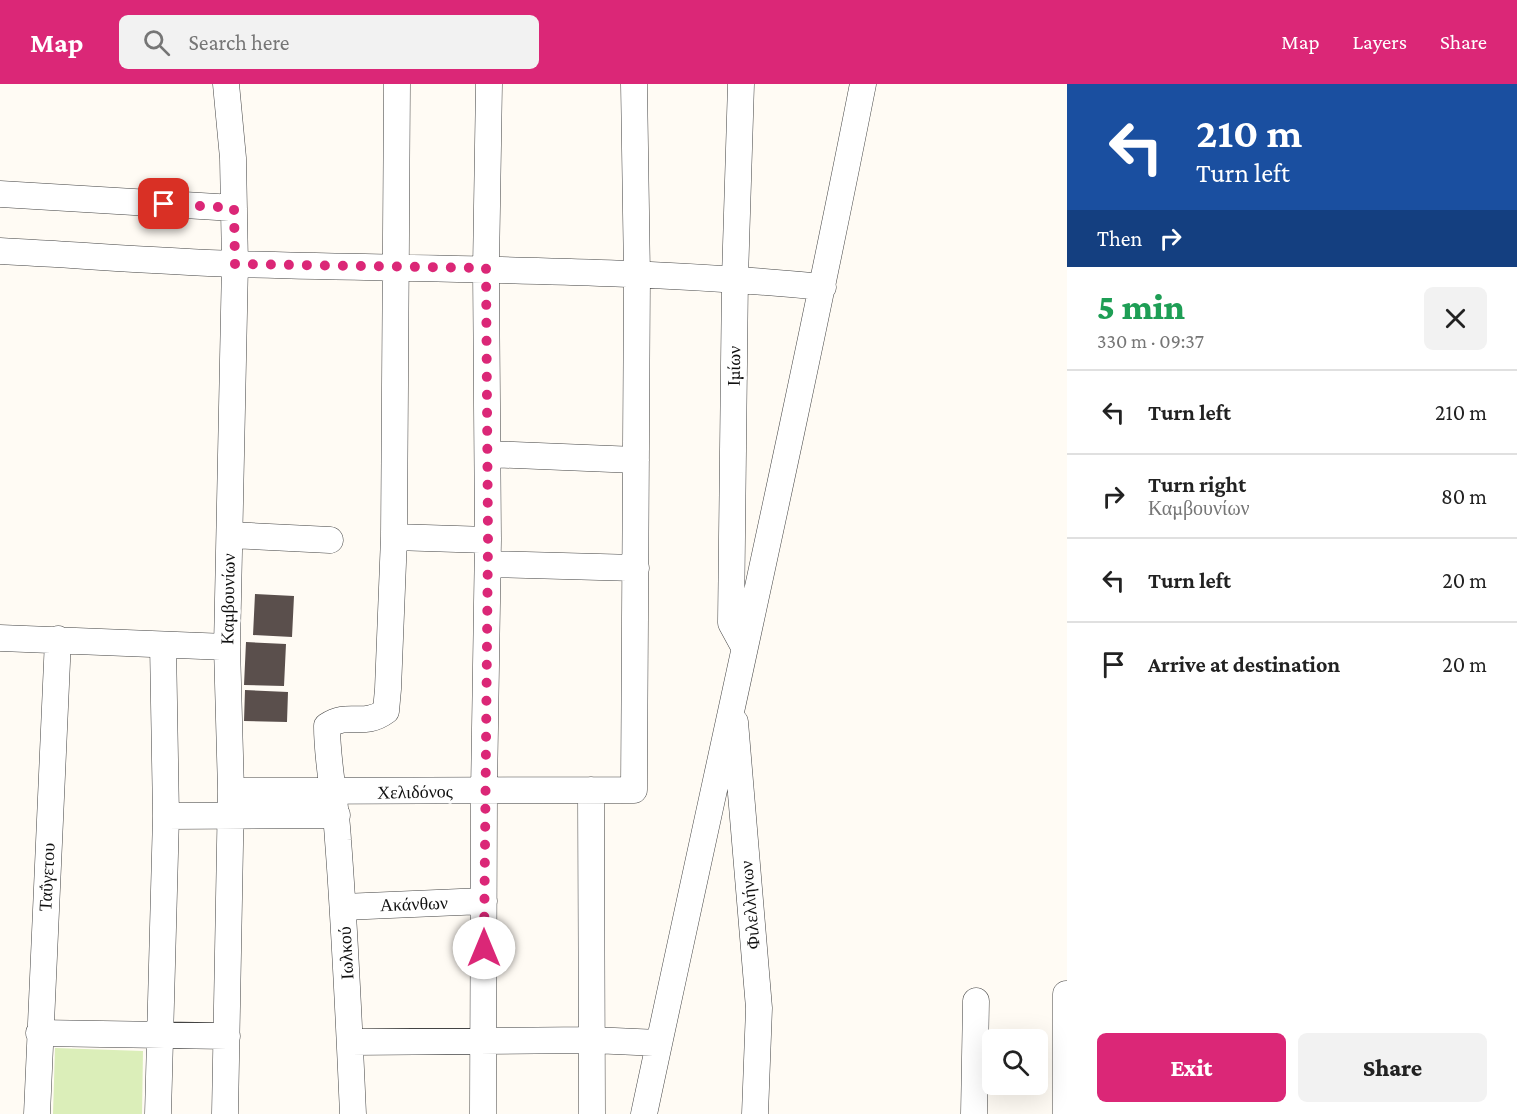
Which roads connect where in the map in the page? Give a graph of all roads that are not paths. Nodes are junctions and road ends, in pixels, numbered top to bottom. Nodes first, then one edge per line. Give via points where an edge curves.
1 (226, 84) edge
2 (397, 84) edge
3 (489, 84) edge
4 (634, 84) edge
5 (741, 84) edge
6 (863, 84) edge
7 (0, 194) edge
8 (234, 208) junction
9 (0, 251) edge
10 (235, 264) junction
11 (398, 266) junction
12 (486, 268) junction
13 (637, 275) junction
14 (735, 279) junction
15 (823, 287) junction
16 (488, 454) junction
17 (636, 460) junction
18 (230, 535) junction
19 (394, 537) junction
20 (330, 540) dead end
21 (488, 552) junction
22 (636, 568) junction
23 (0, 638) edge
24 (58, 639) junction
25 (163, 645) junction
26 (743, 645) junction
27 (227, 647) junction
28 (732, 697) junction
29 (591, 790) junction
30 (484, 791) junction
31 (231, 803) junction
32 (334, 804) junction
33 (166, 816) junction
34 (484, 902) junction
35 (343, 907) junction
36 (1066, 994) edge
37 (976, 1000) dead end
38 (39, 1033) junction
39 (160, 1035) junction
40 (227, 1036) junction
41 (592, 1040) junction
42 (484, 1041) junction
43 (350, 1042) junction
44 (659, 1044) junction
45 (37, 1114) edge
46 (158, 1114) edge
47 (225, 1114) edge
48 (353, 1114) edge
49 (483, 1114) edge
50 (592, 1114) edge
51 (644, 1114) edge
52 (755, 1114) edge
53 (974, 1114) edge
54 (1066, 1114) edge

1 - 8 street, Καμβουνίων
2 - 11 street
3 - 12 street
4 - 13 street
5 - 14 street, Ιμίων
6 - 15 street
7 - 8 street
8 - 10 street, Καμβουνίων
9 - 10 street
10 - 11 street
10 - 18 street, Καμβουνίων
11 - 12 street
11 - 19 street
12 - 13 street
12 - 16 street
13 - 14 street
13 - 17 street
14 - 15 street
14 - 26 street, Ιμίων via 731,623
15 - 26 street
16 - 17 street
16 - 21 street
17 - 22 street
18 - 20 street
18 - 27 street, Καμβουνίων
19 - 21 street
19 - 32 street, Ιωλκού via 386,711 375,720 338,719 327,726
21 - 22 street
21 - 30 street
22 - 29 street, Χελιδόνος via 634,790
23 - 24 street
24 - 25 street
24 - 38 street, Ταΰγετου
25 - 27 street
25 - 33 street
26 - 28 street
27 - 31 street, Καμβουνίων
28 - 44 street
28 - 52 street, Φιλελλήνων via 759,1008
29 - 30 street, Χελιδόνος
29 - 41 street
30 - 32 street, Χελιδόνος
30 - 34 street
31 - 32 street, Χελιδόνος
31 - 33 street, Χελιδόνος
31 - 40 street, Καμβουνίων
32 - 35 street, Ιωλκού
33 - 39 street
34 - 35 street, Ακάνθων
34 - 42 street
35 - 43 street, Ιωλκού
36 - 54 street
37 - 53 street
38 - 39 street
38 - 45 street, Ταΰγετου
39 - 40 street
39 - 46 street
40 - 47 street, Καμβουνίων
41 - 42 street
41 - 44 street
41 - 50 street
42 - 43 street
42 - 49 street
43 - 48 street, Ιωλκού
44 - 51 street

